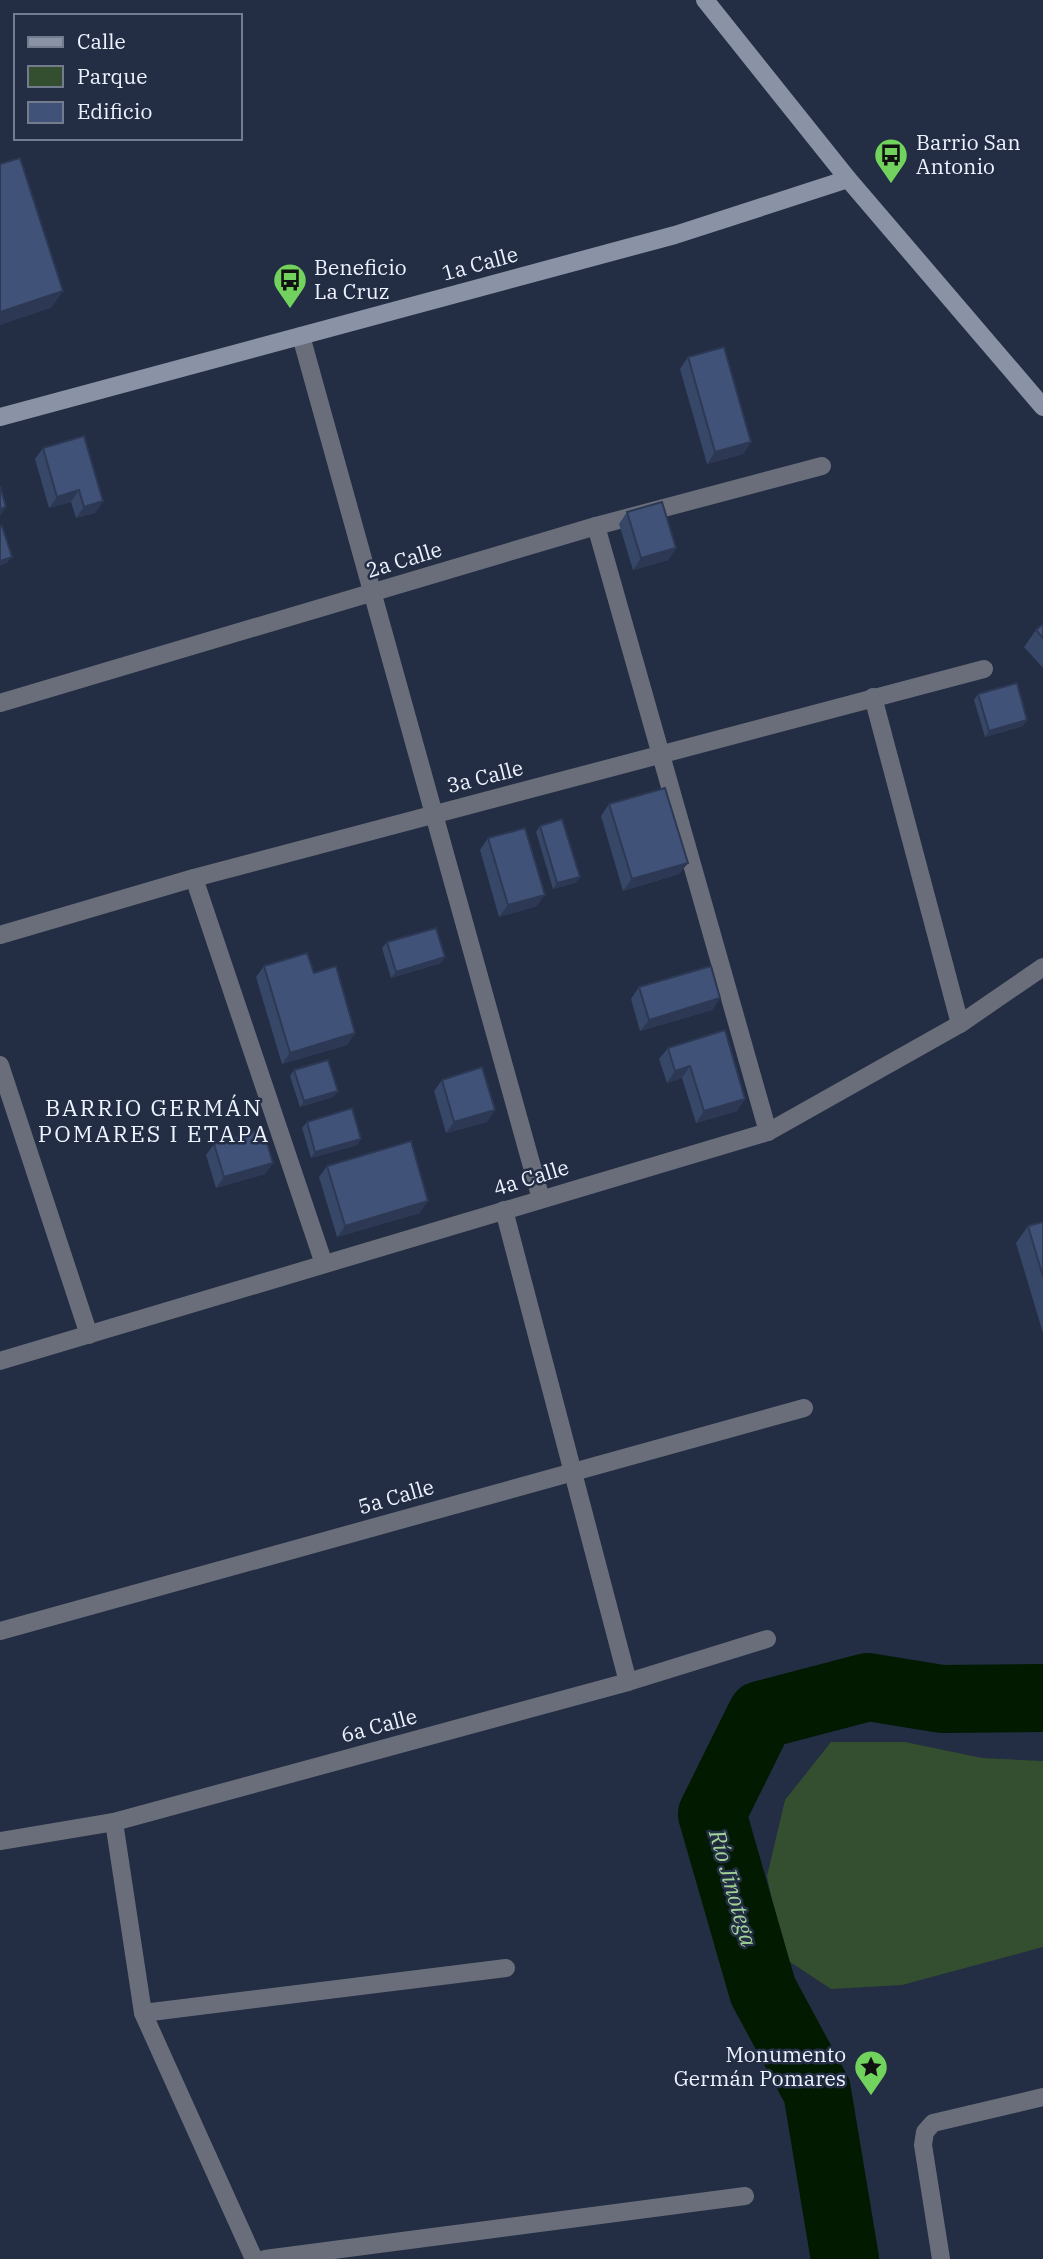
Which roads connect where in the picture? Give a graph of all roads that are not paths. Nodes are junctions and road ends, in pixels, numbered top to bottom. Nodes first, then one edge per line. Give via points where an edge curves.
1 (705, 0) edge
2 (848, 179) junction
3 (301, 335) junction
4 (1043, 407) edge
5 (0, 417) edge
6 (822, 466) dead end
7 (596, 526) junction
8 (374, 593) junction
9 (984, 669) dead end
10 (873, 697) junction
11 (0, 703) edge
12 (662, 755) junction
13 (433, 814) junction
14 (194, 878) junction
15 (0, 935) edge
16 (1043, 967) edge
17 (960, 1024) junction
18 (0, 1065) edge
19 (768, 1132) junction
20 (541, 1199) junction
21 (504, 1210) junction
22 (324, 1264) junction
23 (89, 1335) junction
24 (0, 1361) edge
25 (804, 1408) dead end
26 (573, 1471) junction
27 (0, 1631) edge
28 (767, 1639) dead end
29 (628, 1682) junction
30 (114, 1822) junction
31 (0, 1841) edge
32 (506, 1968) dead end
33 (143, 2013) junction
34 (1043, 2097) edge
35 (744, 2196) dead end
36 (254, 2259) edge
37 (265, 2259) edge
38 (941, 2259) edge

1 - 2 street
2 - 3 street, 1a Calle via 675,235
2 - 4 street
3 - 5 street, 1a Calle
3 - 8 street
6 - 7 street, 2a Calle
7 - 8 street, 2a Calle
7 - 12 street
8 - 11 street, 2a Calle
8 - 13 street
9 - 10 street, 3a Calle
10 - 12 street, 3a Calle
10 - 17 street
12 - 13 street, 3a Calle
12 - 19 street
13 - 14 street, 3a Calle
13 - 20 street
14 - 15 street, 3a Calle
14 - 22 street
16 - 17 street, 4a Calle
17 - 19 street, 4a Calle
18 - 23 street
19 - 20 street, 4a Calle
20 - 21 street, 4a Calle
21 - 22 street, 4a Calle
21 - 26 street
22 - 23 street, 4a Calle
23 - 24 street, 4a Calle
25 - 26 street, 5a Calle
26 - 27 street, 5a Calle
26 - 29 street
28 - 29 street, 6a Calle
29 - 30 street, 6a Calle
30 - 31 street, 6a Calle
30 - 33 street
32 - 33 street
33 - 36 street
34 - 38 street via 933,2123 925,2132 923,2145
35 - 37 street

